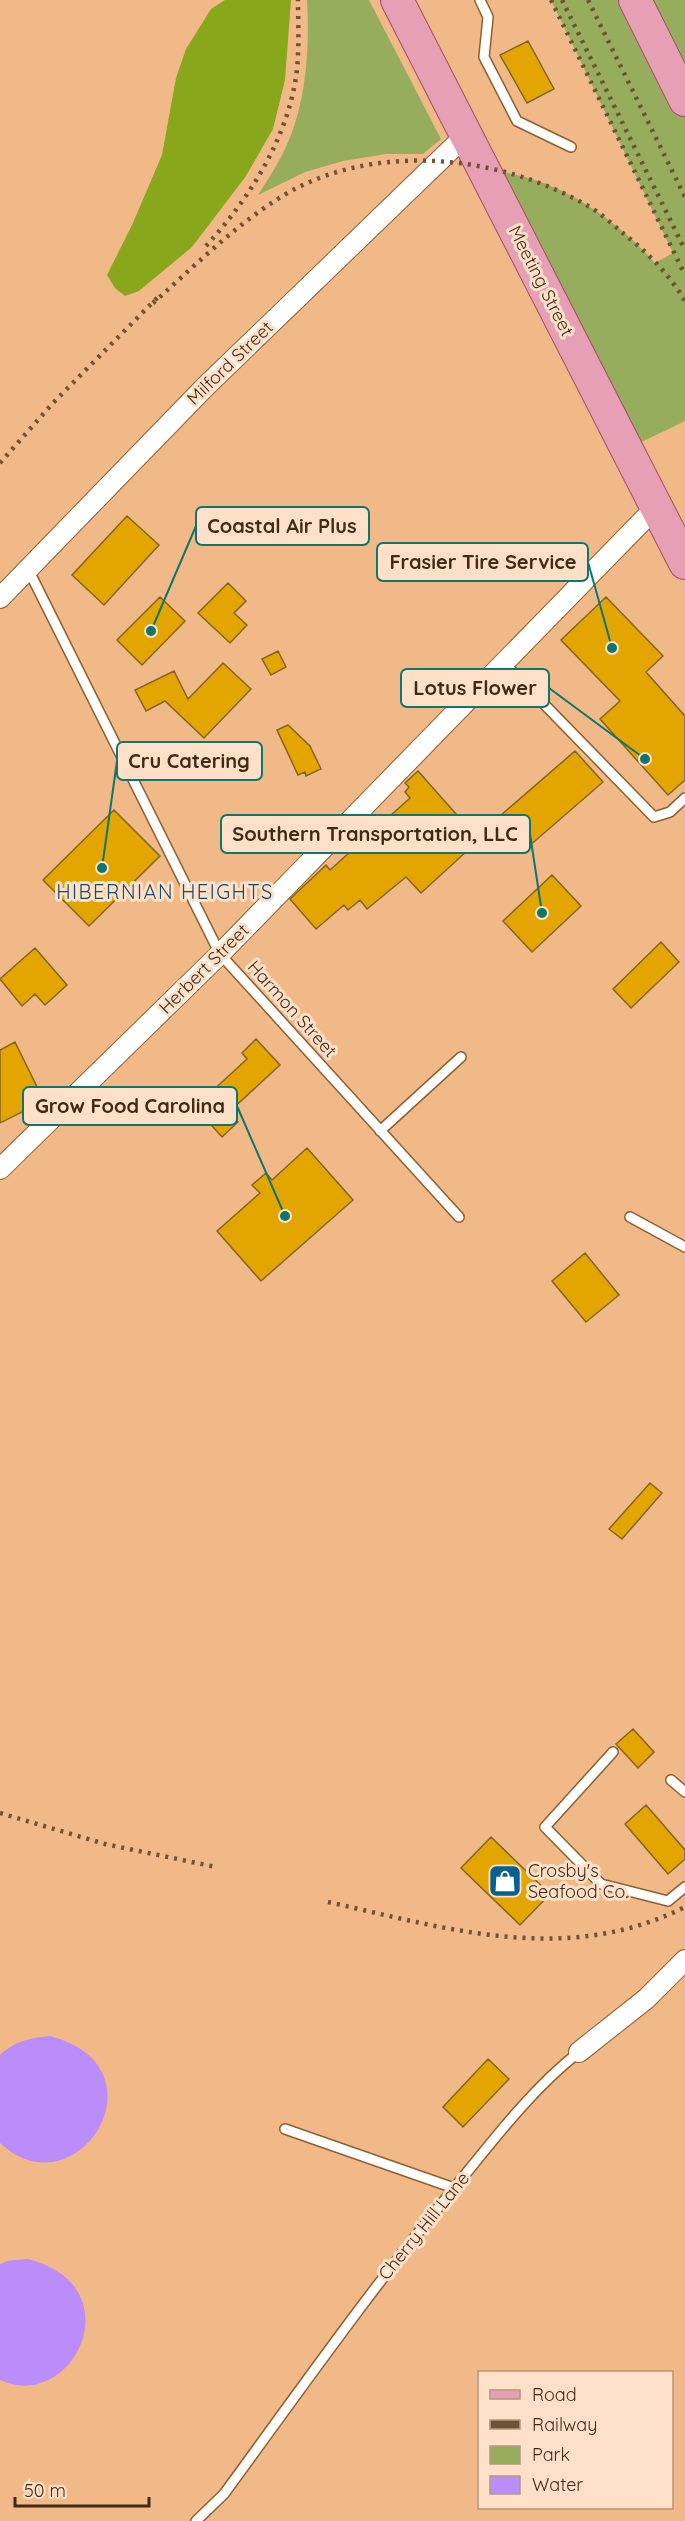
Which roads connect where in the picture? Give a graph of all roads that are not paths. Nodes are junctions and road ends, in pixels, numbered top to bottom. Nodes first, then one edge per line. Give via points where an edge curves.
1 (397, 0) edge
2 (480, 0) edge
3 (637, 0) edge
4 (685, 100) edge
5 (466, 134) junction
6 (571, 147) dead end
7 (656, 507) junction
8 (685, 562) edge
9 (28, 569) junction
10 (0, 598) edge
11 (504, 663) junction
12 (685, 798) edge
13 (220, 954) junction
14 (460, 1056) dead end
15 (380, 1131) junction
16 (0, 1169) edge
17 (459, 1217) dead end
18 (630, 1217) dead end
19 (685, 1247) edge
20 (613, 1752) dead end
21 (672, 1780) dead end
22 (685, 1792) edge
23 (685, 1887) edge
24 (685, 1960) edge
25 (579, 2052) joint
26 (285, 2129) dead end
27 (454, 2188) junction
28 (196, 2521) edge

1 - 5 main road, Meeting Street
2 - 6 lane via 488,16 484,57 517,121
3 - 4 main road
5 - 7 main road, Meeting Street
5 - 9 street, Milford Street via 205,387
7 - 8 main road, Meeting Street
7 - 11 street, Herbert Street
9 - 10 street, Milford Street
9 - 13 lane, Harmon Street
11 - 12 lane via 654,817 670,812
11 - 13 street, Herbert Street
13 - 15 lane, Harmon Street
13 - 16 street, Herbert Street
14 - 15 lane
15 - 17 lane, Harmon Street
18 - 19 lane
20 - 23 lane via 544,1827 601,1884 668,1901
21 - 22 lane
24 - 25 street, Cherry Hill Lane via 646,1999
25 - 27 lane, Cherry Hill Lane via 508,2122
26 - 27 lane
27 - 28 lane, Cherry Hill Lane via 396,2259 224,2494

